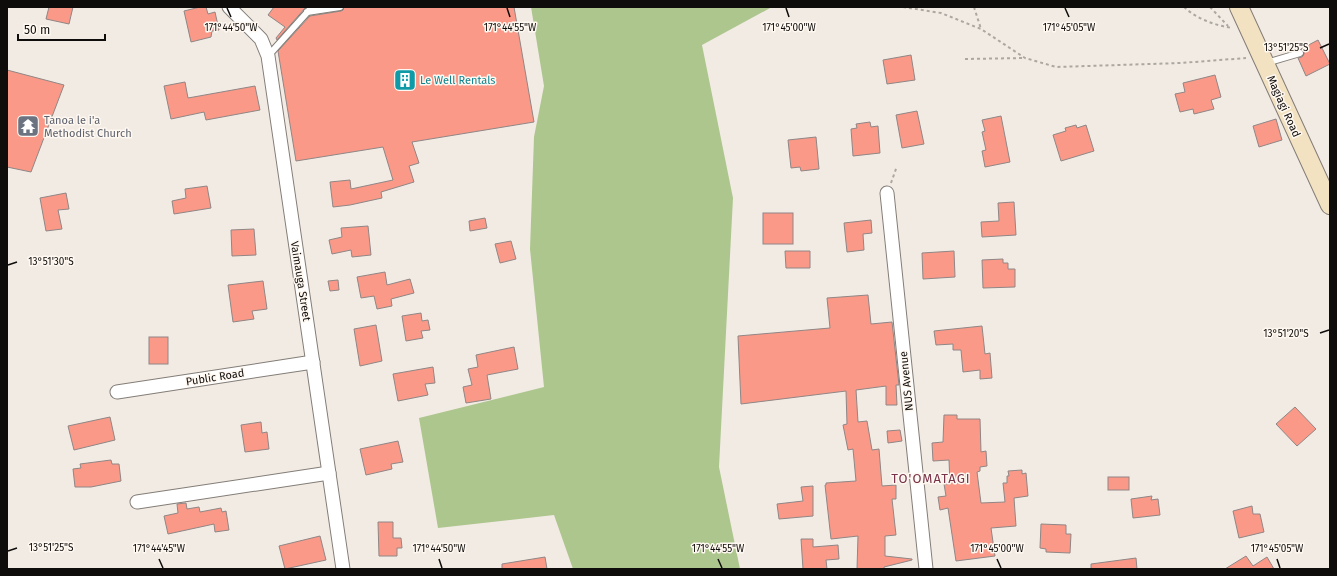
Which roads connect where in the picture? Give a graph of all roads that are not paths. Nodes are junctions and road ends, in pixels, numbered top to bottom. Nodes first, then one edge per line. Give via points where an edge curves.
1 (229, 7) edge
2 (340, 7) edge
3 (1239, 7) edge
4 (310, 9) edge
5 (1300, 53) dead end
6 (268, 56) junction
7 (1263, 60) junction
8 (887, 193) road end
9 (1330, 205) edge
10 (313, 362) junction
11 (117, 392) dead end
12 (329, 473) junction
13 (138, 502) dead end
14 (343, 569) edge
15 (926, 569) edge

1 - 6 street, Vaimauga Street via 261,39
2 - 4 lane
3 - 7 street, Magiagi Road
4 - 6 lane
5 - 7 lane
6 - 10 street, Vaimauga Street
7 - 9 street, Magiagi Road
8 - 15 street, NUS Avenue
10 - 11 street, Public Road
10 - 12 street, Vaimauga Street
12 - 13 street
12 - 14 street, Vaimauga Street

